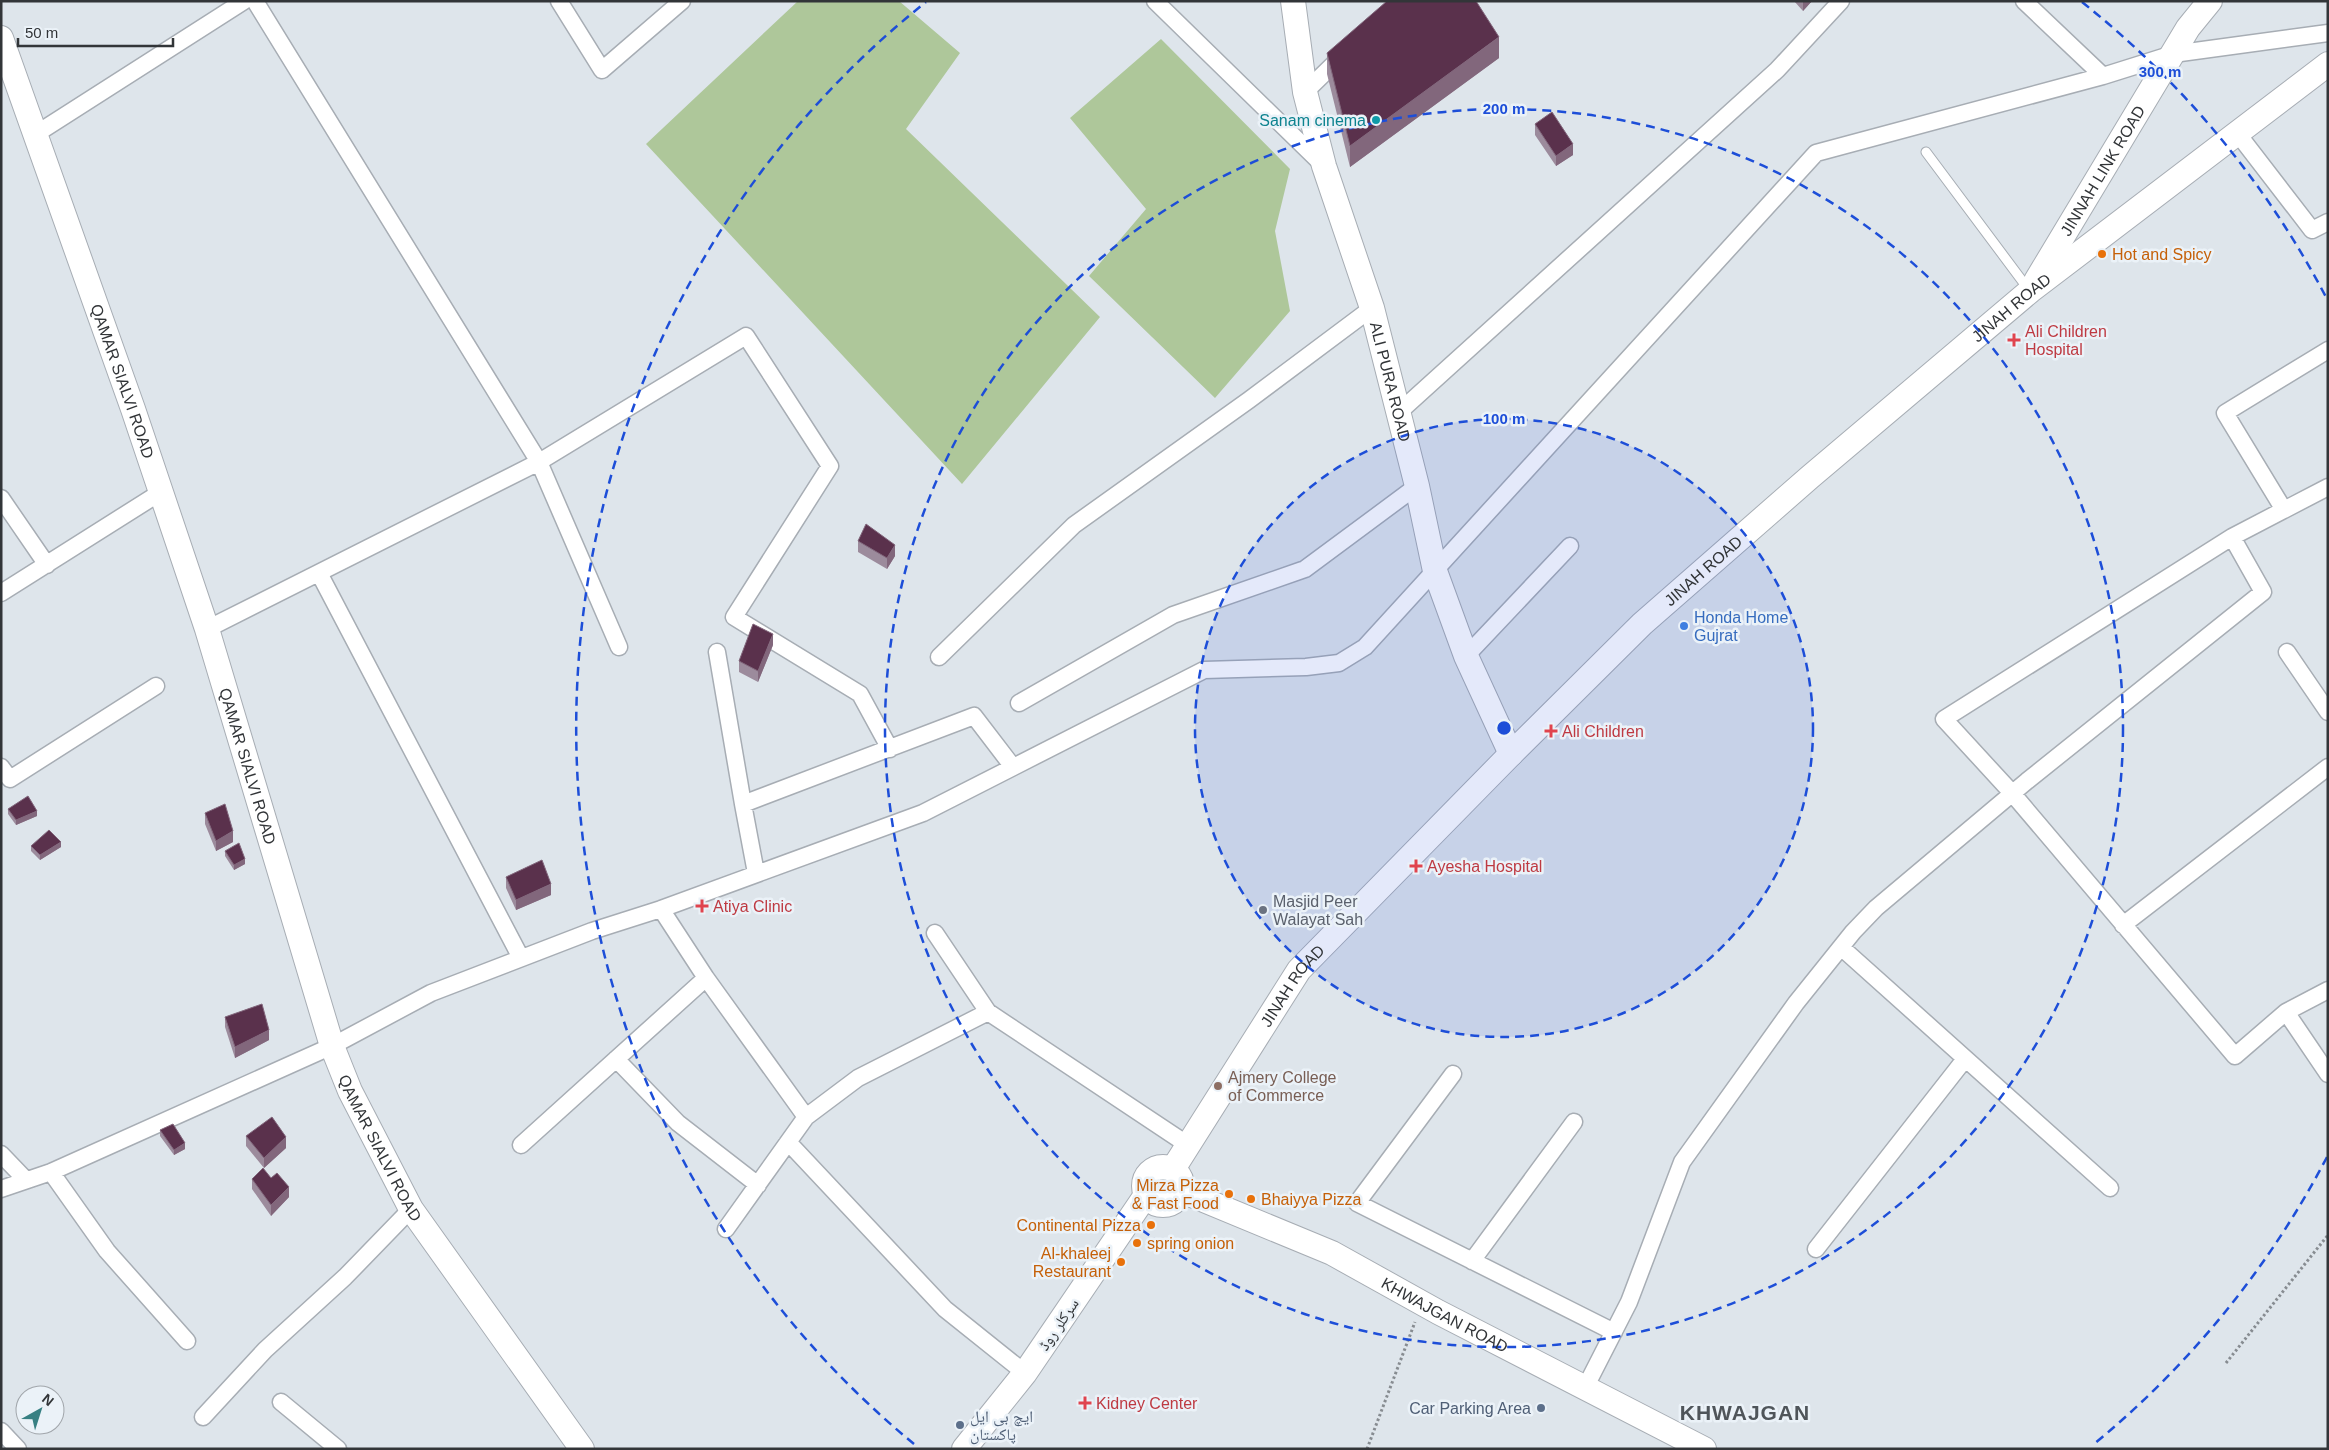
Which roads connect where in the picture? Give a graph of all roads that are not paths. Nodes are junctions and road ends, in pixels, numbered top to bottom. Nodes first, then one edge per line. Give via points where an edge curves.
1 (244, 1) edge
2 (255, 1) edge
3 (559, 1) edge
4 (682, 1) edge
5 (1155, 1) edge
6 (1293, 1) edge
7 (1841, 1) edge
8 (2024, 1) edge
9 (2210, 1) edge
10 (2328, 32) edge
11 (1, 38) edge
12 (1352, 46) edge
13 (2174, 54) junction
14 (2328, 64) edge
15 (2103, 76) junction
16 (1305, 92) junction
17 (36, 134) junction
18 (2238, 134) junction
19 (1926, 152) dead end
20 (1324, 166) junction
21 (2328, 222) edge
22 (2030, 291) junction
23 (1372, 308) junction
24 (2328, 350) edge
25 (1398, 414) junction
26 (538, 462) junction
27 (1417, 486) junction
28 (2328, 487) edge
29 (161, 492) junction
30 (1, 498) edge
31 (2284, 510) junction
32 (2232, 537) junction
33 (1570, 546) dead end
34 (47, 565) junction
35 (1435, 571) junction
36 (319, 573) junction
37 (1, 593) edge
38 (207, 629) junction
39 (619, 647) dead end
40 (717, 652) dead end
41 (2287, 652) dead end
42 (1466, 656) junction
43 (939, 657) dead end
44 (156, 686) dead end
45 (1019, 703) dead end
46 (2328, 712) edge
47 (890, 749) junction
48 (1511, 754) junction
49 (1, 767) edge
50 (1014, 767) junction
51 (2328, 767) edge
52 (2012, 793) junction
53 (743, 804) junction
54 (756, 873) junction
55 (660, 909) junction
56 (2123, 925) junction
57 (934, 933) dead end
58 (1842, 948) junction
59 (521, 958) junction
60 (706, 978) junction
61 (2328, 990) edge
62 (988, 1012) junction
63 (2286, 1012) junction
64 (332, 1046) junction
65 (616, 1059) junction
66 (1966, 1059) junction
67 (1453, 1074) dead end
68 (2328, 1074) edge
69 (806, 1117) junction
70 (1574, 1122) dead end
71 (788, 1142) junction
72 (1188, 1144) junction
73 (521, 1145) dead end
74 (1, 1154) edge
75 (1173, 1169) junction
76 (51, 1172) junction
77 (25, 1179) junction
78 (758, 1185) junction
79 (1, 1188) edge
80 (2110, 1188) dead end
81 (1182, 1191) junction
82 (1146, 1195) junction
83 (411, 1209) junction
84 (726, 1229) dead end
85 (1816, 1249) dead end
86 (1472, 1261) junction
87 (1614, 1332) junction
88 (187, 1341) dead end
89 (1025, 1373) junction
90 (1585, 1388) junction
91 (281, 1402) dead end
92 (203, 1417) dead end
93 (1, 1431) edge
94 (18, 1449) edge
95 (338, 1449) edge
96 (582, 1449) edge
97 (964, 1449) edge
98 (1704, 1449) edge

1 - 17 street
2 - 26 street
3 - 4 street via 602,70
5 - 20 street
6 - 16 street, ALI PURA ROAD
7 - 25 street via 1777,70
8 - 15 street
9 - 13 street, JINNAH LINK ROAD via 2188,28
10 - 13 street
11 - 17 street, QAMAR SIALVI ROAD
12 - 16 street
13 - 15 street
13 - 22 street, JINNAH LINK ROAD
14 - 18 street, JINAH ROAD
15 - 35 street via 1816,153
16 - 20 street, ALI PURA ROAD
17 - 29 street, QAMAR SIALVI ROAD
18 - 21 street via 2312,230
18 - 22 street, JINAH ROAD
19 - 22 lane
20 - 23 street, ALI PURA ROAD
22 - 48 street, JINAH ROAD via 1642,624
23 - 25 street, ALI PURA ROAD
23 - 43 street via 1074,525
24 - 31 street via 2225,413
25 - 27 street, ALI PURA ROAD
26 - 36 street
26 - 39 street
26 - 47 street via 746,336 830,466 734,617 860,694
27 - 35 street, ALI PURA ROAD
27 - 45 street via 1306,569 1173,615
28 - 31 street
29 - 34 street
29 - 38 street, QAMAR SIALVI ROAD
30 - 34 street
31 - 32 street
32 - 52 street via 2263,592
32 - 52 street via 1944,719
33 - 42 street
34 - 37 street
35 - 42 street, ALI PURA ROAD
35 - 50 street via 1365,647 1339,663 1204,670
36 - 38 street
36 - 59 street
38 - 64 street, QAMAR SIALVI ROAD
40 - 53 street
41 - 46 street
42 - 48 street, ALI PURA ROAD
44 - 49 street via 10,779
47 - 50 street via 974,716
47 - 53 street
48 - 72 street, JINAH ROAD via 1299,970
50 - 54 street via 923,813
51 - 56 street
52 - 56 street
52 - 58 street via 1876,908
53 - 54 street
54 - 55 street
55 - 59 street
55 - 60 street
56 - 63 street via 2235,1056
57 - 62 street
58 - 66 street
58 - 87 street via 1796,1003 1682,1162 1629,1302
59 - 64 street via 432,994
60 - 65 street
60 - 69 street
61 - 63 street
62 - 69 street via 858,1078
62 - 72 street
63 - 68 street
64 - 76 street
64 - 83 street, QAMAR SIALVI ROAD via 350,1091
65 - 73 street
65 - 78 street via 678,1122
66 - 80 street
66 - 85 street
67 - 86 street via 1357,1204
69 - 71 street
70 - 86 street
71 - 78 street
71 - 89 street via 945,1309
72 - 75 street, JINAH ROAD
74 - 77 street
75 - 81 street via 1182,1180
75 - 82 street via 1164,1167 1152,1171 1144,1182
76 - 77 street
76 - 88 street via 108,1251
77 - 79 street
78 - 84 street
81 - 82 street via 1174,1202 1166,1205 1159,1205
81 - 90 street, KHWAJGAN ROAD via 1332,1253
82 - 89 street, سرکلر روڈ
83 - 92 street via 265,1350
83 - 96 street, QAMAR SIALVI ROAD
86 - 87 street
87 - 90 street
89 - 97 street, سرکلر روڈ
90 - 98 street, KHWAJGAN ROAD
91 - 95 street
93 - 94 street

